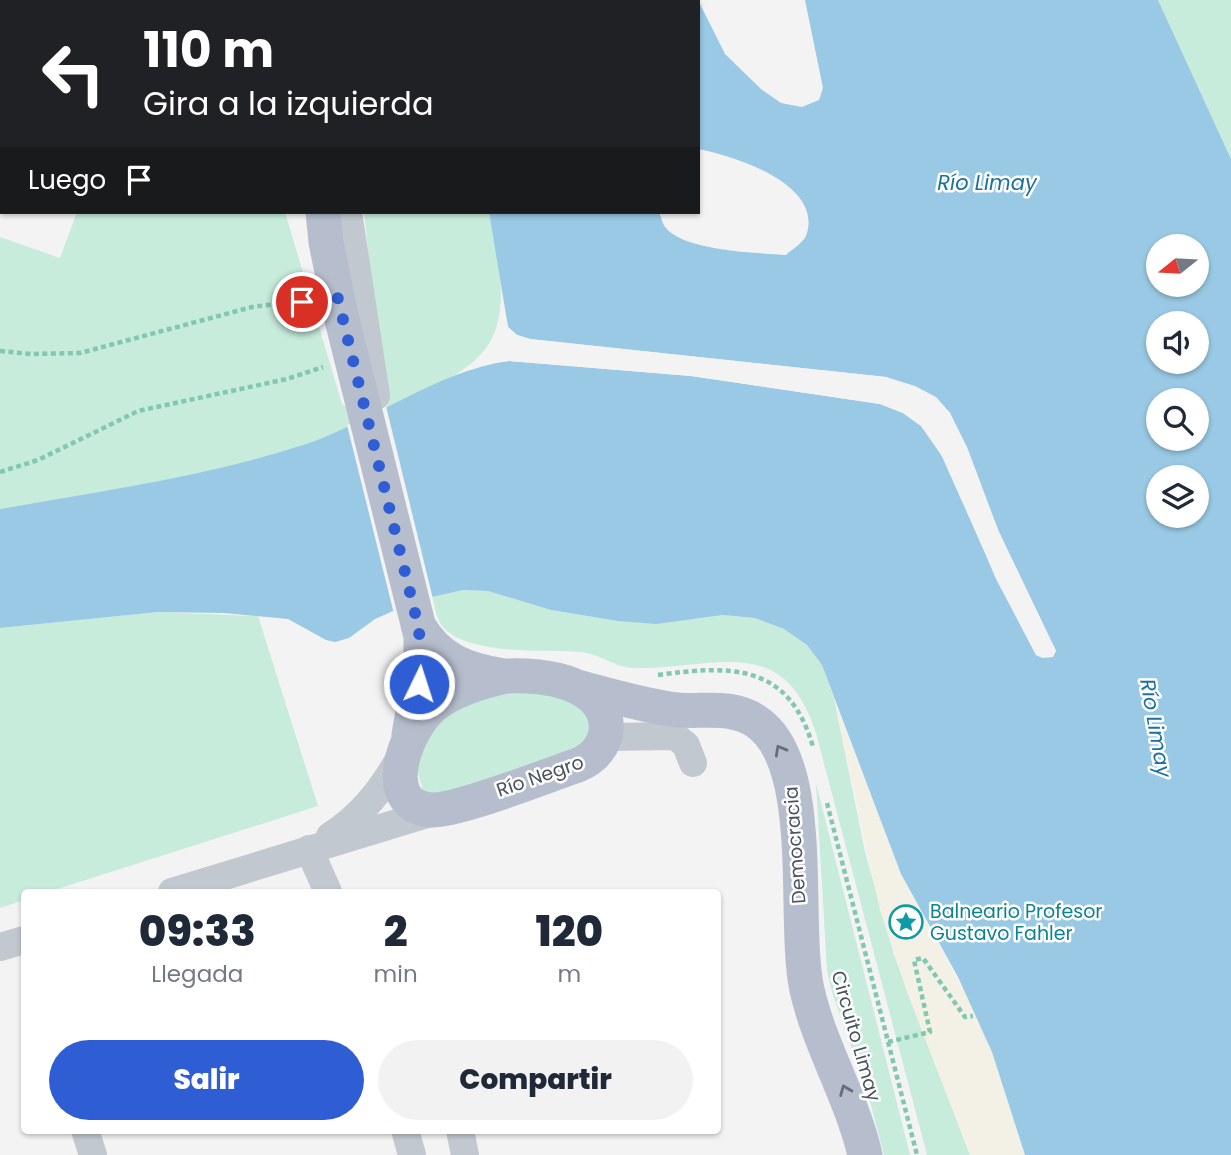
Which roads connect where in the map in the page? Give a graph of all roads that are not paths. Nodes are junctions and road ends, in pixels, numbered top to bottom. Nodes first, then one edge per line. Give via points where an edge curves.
1 (348, 214) edge
2 (320, 222) edge
3 (369, 398) junction
4 (418, 625) junction
5 (506, 676) junction
6 (577, 687) junction
7 (606, 737) junction
8 (405, 745) junction
9 (693, 763) dead end
10 (446, 808) junction
11 (309, 849) junction
12 (182, 889) edge
13 (327, 889) edge
14 (21, 941) edge
15 (0, 947) edge
16 (86, 1134) edge
17 (406, 1134) edge
18 (461, 1134) edge
19 (93, 1155) edge
20 (412, 1155) edge
21 (465, 1155) edge
22 (865, 1155) edge

1 - 3 street
2 - 3 main road
3 - 4 main road
4 - 5 main road via 445,658 473,670
4 - 8 main road via 421,664
5 - 6 main road, Río Negro via 540,677
5 - 8 main road, Río Negro via 448,696 431,708
6 - 7 main road via 596,702
22 -> 6 main road, Democracia via 852,1106 808,992 795,795 779,748 761,724 737,712 672,709
7 - 9 street via 675,736 686,745
7 - 10 main road, Río Negro via 589,761
8 - 10 main road via 401,779 405,793 423,808
8 - 11 street, Río Negro via 365,809
10 - 11 street, Río Negro
11 - 12 street, Río Negro
11 - 13 street
14 - 15 street
16 - 19 street
17 - 20 street
18 - 21 street

